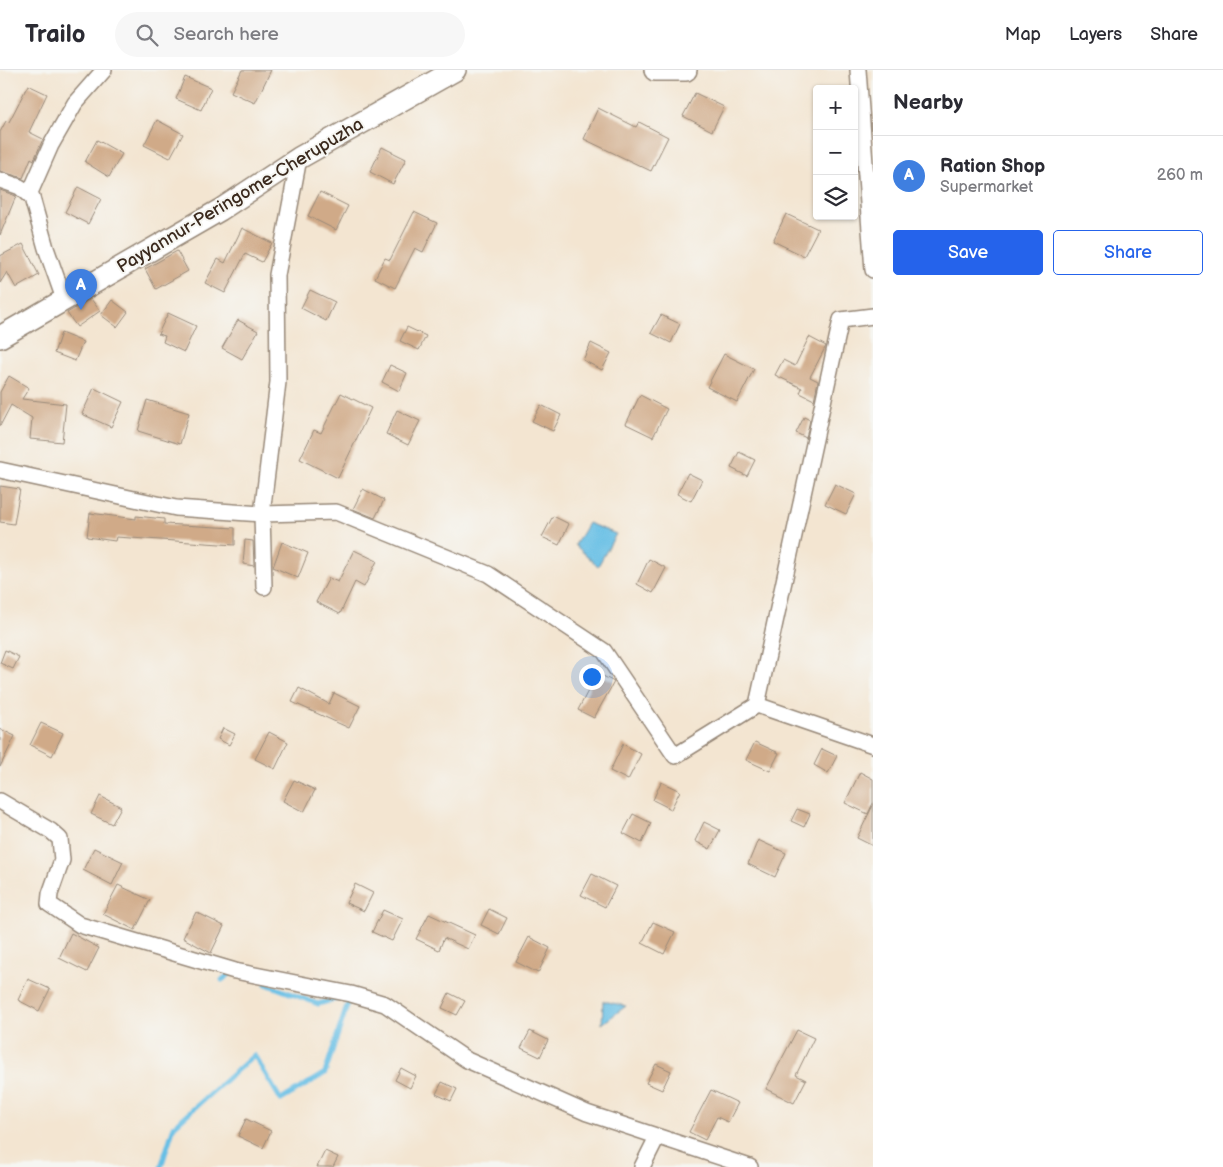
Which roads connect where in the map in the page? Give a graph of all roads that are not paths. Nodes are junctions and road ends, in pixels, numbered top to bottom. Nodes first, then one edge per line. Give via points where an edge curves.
1 (104, 70) edge
2 (455, 70) edge
3 (655, 70) edge
4 (686, 70) edge
5 (858, 70) edge
6 (299, 158) junction
7 (0, 180) edge
8 (29, 194) junction
9 (873, 270) edge
10 (64, 299) junction
11 (873, 316) edge
12 (0, 337) edge
13 (0, 470) edge
14 (262, 514) junction
15 (264, 587) dead end
16 (757, 705) junction
17 (873, 745) edge
18 (0, 801) edge
19 (657, 1137) junction
20 (642, 1167) edge
21 (750, 1167) edge

1 - 8 street via 75,103 51,144
2 - 6 main road, Payyannur-Peringome-Cherupuzha
3 - 4 main road
5 - 9 street
6 - 10 main road, Payyannur-Peringome-Cherupuzha via 220,210
6 - 14 street via 277,275 278,382
7 - 8 street
8 - 10 street
10 - 12 main road, Payyannur-Peringome-Cherupuzha
11 - 16 street via 841,320
13 - 14 street via 176,508
14 - 15 street
14 - 16 street via 336,512 488,574 604,652 675,756
16 - 17 street
18 - 19 street via 60,839 62,860 49,904 80,925 235,971 385,1004 467,1060 587,1113
19 - 20 street
19 - 21 street

